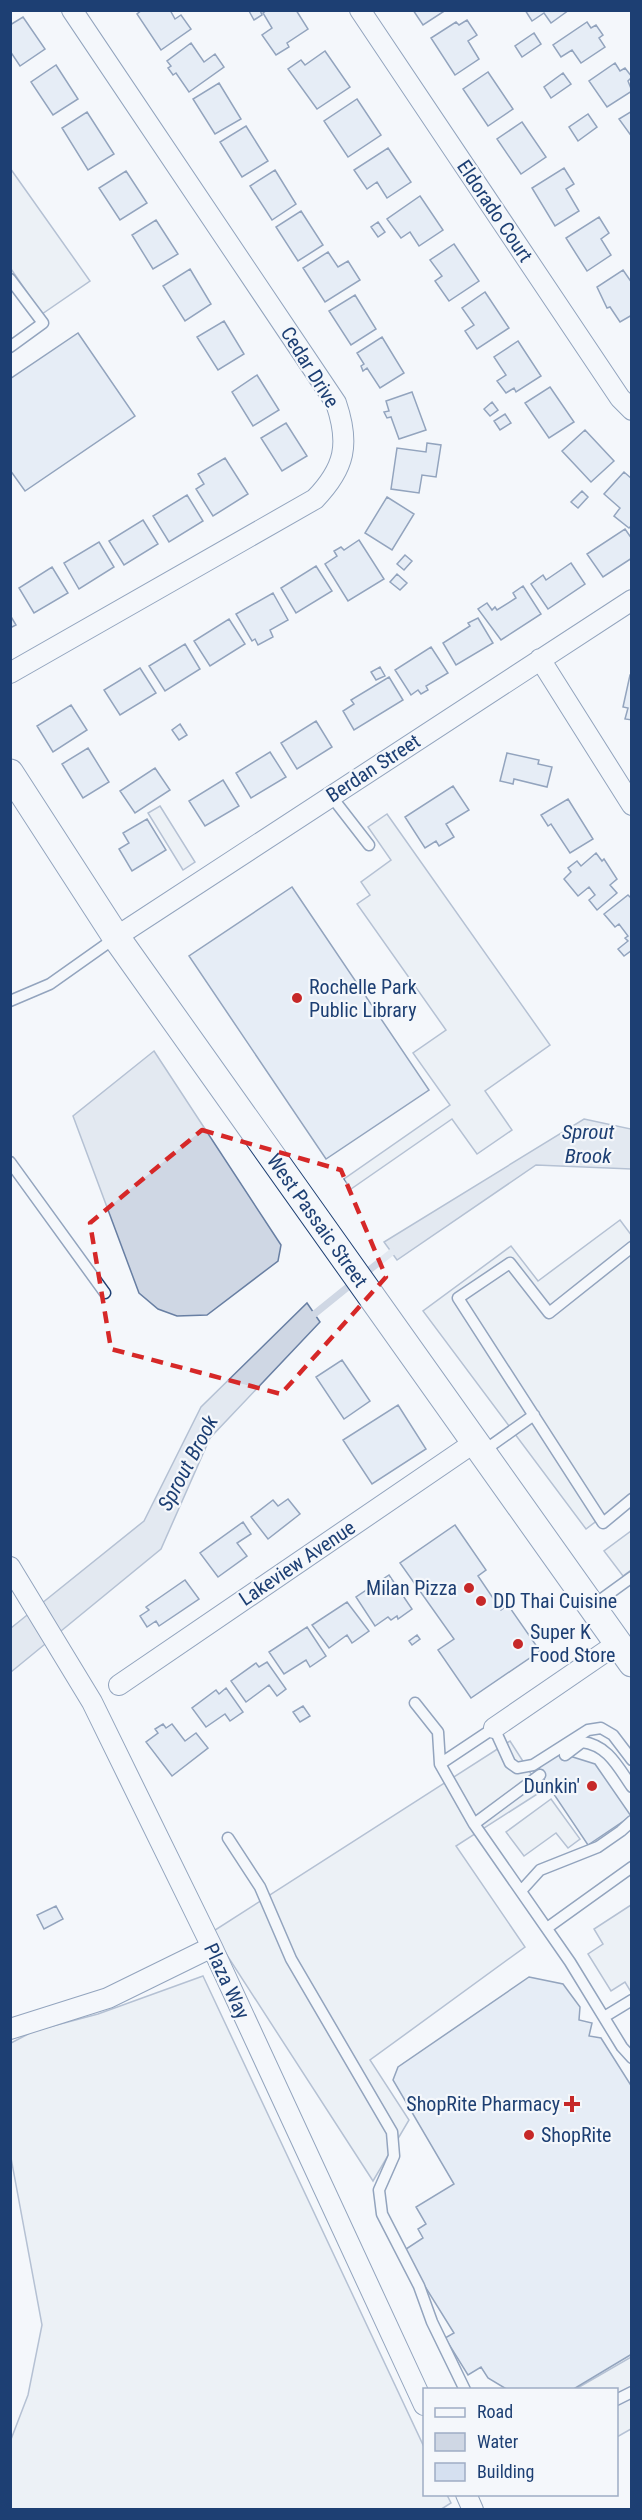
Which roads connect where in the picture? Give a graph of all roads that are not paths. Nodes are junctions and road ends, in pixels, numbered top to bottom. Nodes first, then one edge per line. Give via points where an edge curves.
1 (72, 10) edge
2 (360, 10) edge
3 (10, 279) edge
4 (10, 347) edge
5 (632, 410) edge
6 (632, 600) edge
7 (540, 659) junction
8 (10, 673) edge
9 (10, 773) edge
10 (332, 796) junction
11 (632, 805) edge
12 (369, 845) dead end
13 (116, 937) junction
14 (10, 1001) edge
15 (10, 1162) edge
16 (632, 1247) edge
17 (105, 1293) dead end
18 (534, 1415) junction
19 (478, 1447) junction
20 (632, 1499) edge
21 (10, 1567) edge
22 (632, 1577) edge
23 (592, 1606) junction
24 (625, 1653) edge
25 (119, 1685) dead end
26 (415, 1703) dead end
27 (494, 1728) junction
28 (565, 1755) dead end
29 (632, 1761) edge
30 (441, 1764) junction
31 (517, 1768) junction
32 (632, 1787) edge
33 (632, 1821) edge
34 (474, 1824) junction
35 (228, 1838) dead end
36 (632, 1867) edge
37 (521, 1891) junction
38 (547, 1928) junction
39 (212, 1947) junction
40 (632, 2000) edge
41 (604, 2017) junction
42 (10, 2029) edge
43 (632, 2058) edge
44 (464, 2388) edge
45 (632, 2392) edge
46 (618, 2399) edge
47 (423, 2404) edge
48 (467, 2496) edge
49 (473, 2510) edge

1 - 8 street, Cedar Drive via 336,404 345,443 330,483 315,499
2 - 5 street, Eldorado Court via 620,398
3 - 4 lane via 43,323
6 - 7 street, Berdan Street
7 - 10 street, Berdan Street
7 - 11 street
9 - 13 main road, West Passaic Street
10 - 12 lane
10 - 13 street, Berdan Street
13 - 14 lane via 50,984
13 - 19 main road, West Passaic Street
15 - 17 lane
16 - 18 lane via 549,1313 510,1263 458,1298
18 - 19 lane
18 - 20 lane via 603,1523
19 - 23 main road, West Passaic Street
19 - 25 street, Lakeview Avenue
21 - 39 street, Plaza Way via 78,1679
22 - 23 lane
23 - 24 main road, West Passaic Street
24 - 27 street
26 - 30 lane via 438,1732
27 - 30 lane
27 - 31 lane via 510,1763
28 - 32 lane via 582,1742 599,1747 609,1753
29 - 31 lane via 613,1735 601,1728 588,1730 533,1766
30 - 34 lane
31 - 34 lane via 538,1776
33 - 37 lane via 598,1847 540,1870
34 - 37 lane
35 - 44 lane via 260,1887 291,1959 392,2132 394,2156 379,2190 382,2214
36 - 38 lane
37 - 38 lane
38 - 41 lane
39 - 42 street via 108,1998
39 - 47 street, Plaza Way
40 - 41 lane
41 - 43 lane
45 - 46 lane
48 - 49 street

